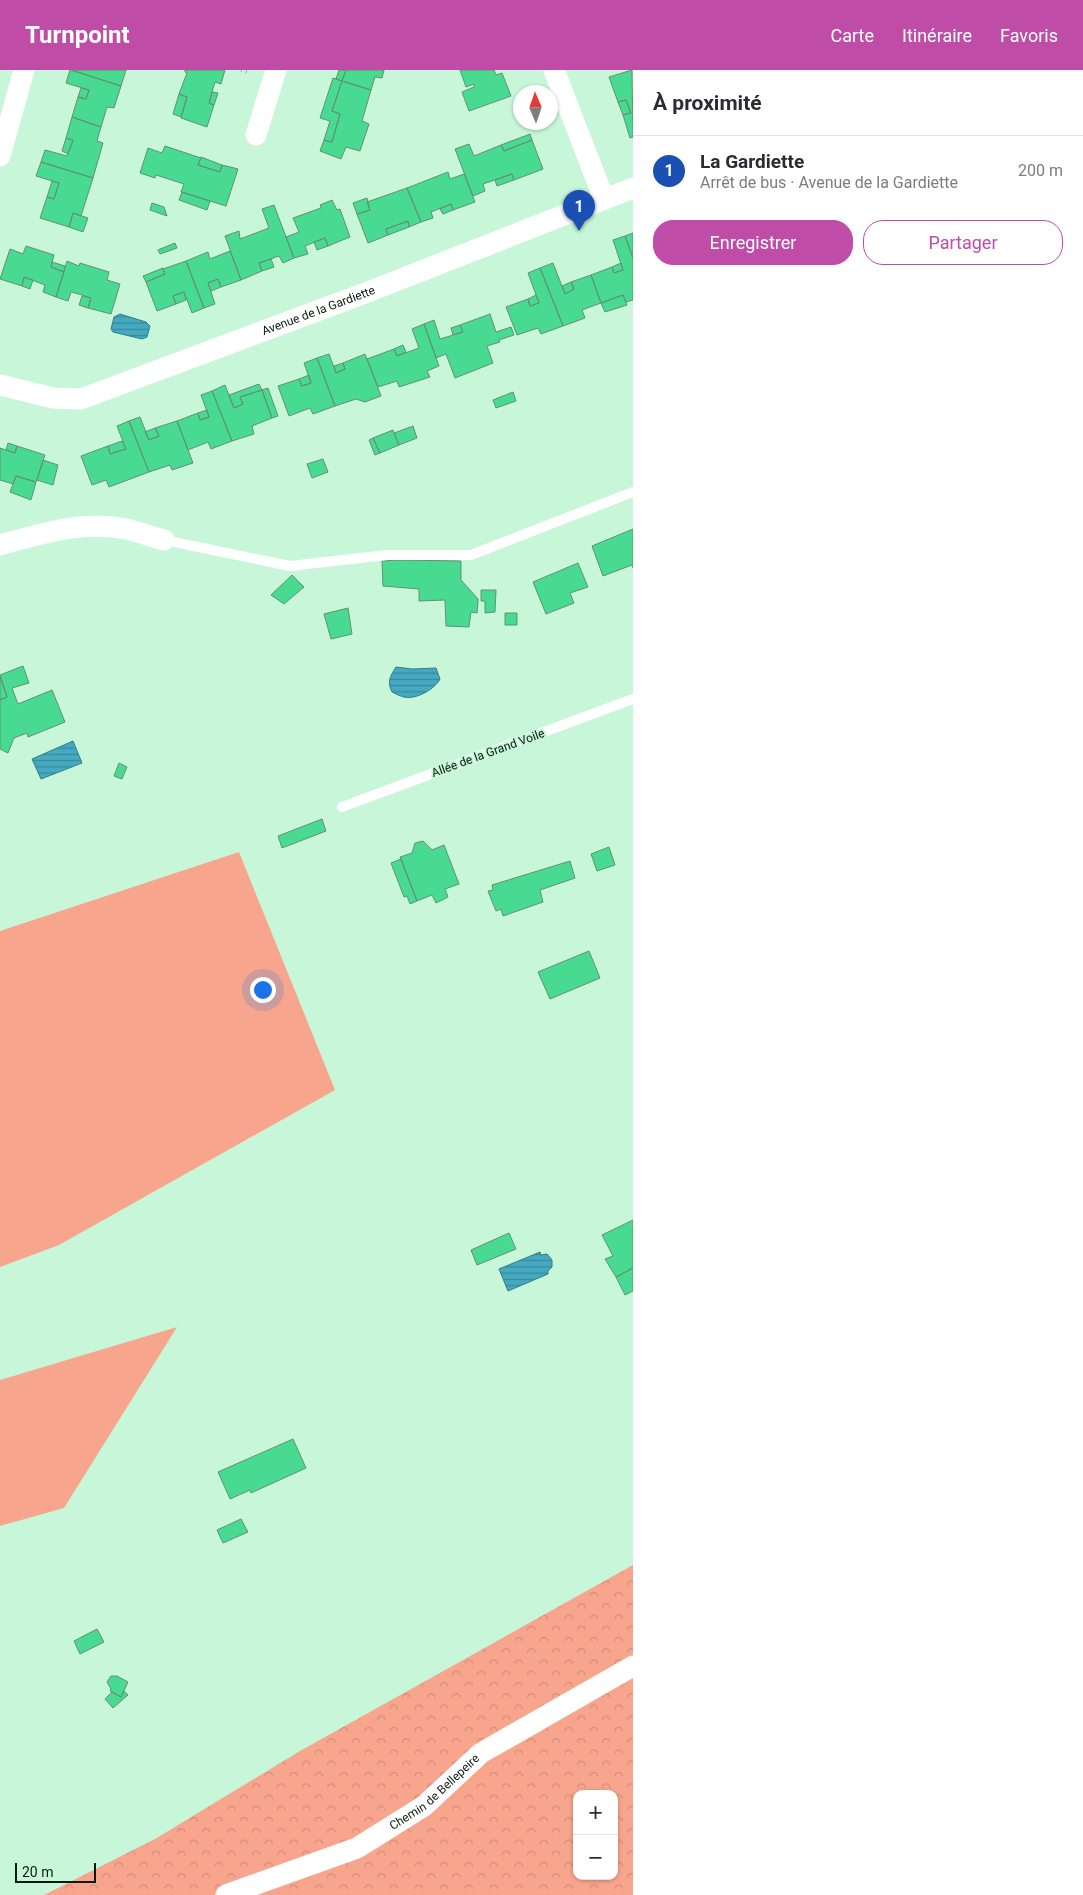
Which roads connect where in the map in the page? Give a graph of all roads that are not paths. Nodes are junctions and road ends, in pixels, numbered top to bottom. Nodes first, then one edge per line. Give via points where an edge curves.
1 (24, 70) edge
2 (276, 70) edge
3 (554, 70) edge
4 (7, 108) edge
5 (256, 135) dead end
6 (0, 156) edge
7 (633, 188) edge
8 (604, 199) junction
9 (0, 385) edge
10 (633, 492) edge
11 (164, 540) joint
12 (0, 545) edge
13 (633, 700) edge
14 (342, 807) dead end
15 (633, 1666) edge
16 (226, 1895) edge

1 - 4 street
2 - 5 street
3 - 8 street
4 - 6 street
7 - 8 street, Avenue de la Gardiette
8 - 9 street, Avenue de la Gardiette via 368,292 81,399 53,398
10 - 11 lane via 470,555 387,555 290,566
11 - 12 street via 126,529 81,526
13 - 14 lane, Allée de la Grand Voile
15 - 16 street, Chemin de Bellepeire via 481,1753 424,1806 357,1848

